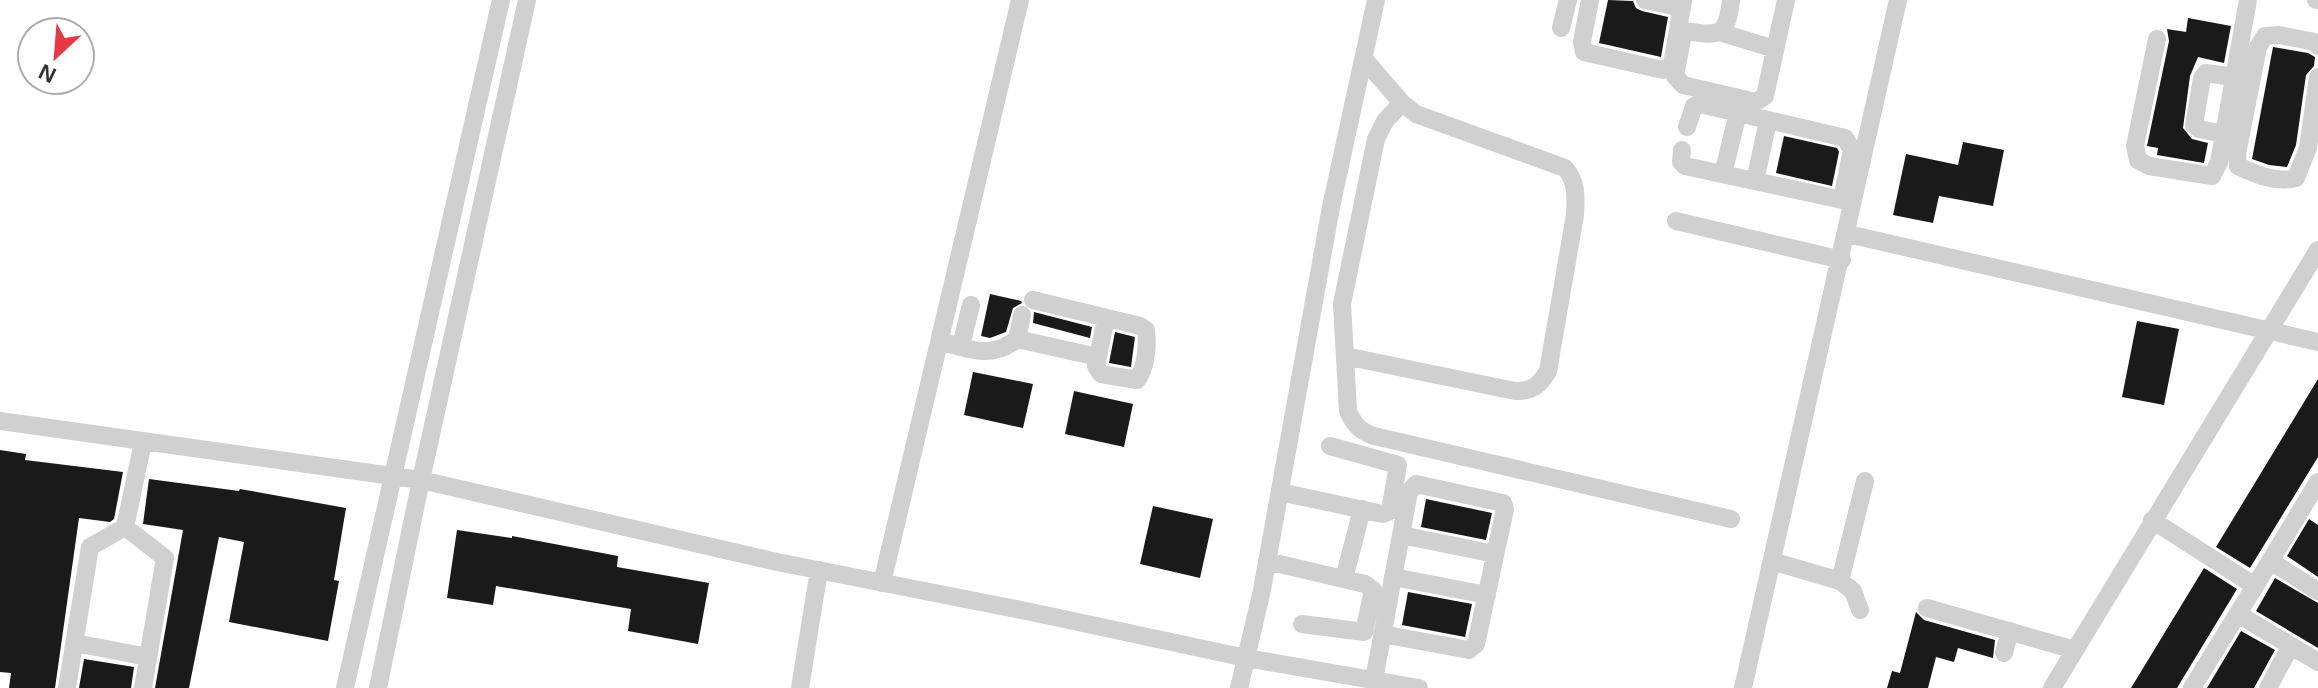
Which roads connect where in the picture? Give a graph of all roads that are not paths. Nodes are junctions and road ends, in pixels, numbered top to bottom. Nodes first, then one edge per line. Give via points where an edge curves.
1 (501, 0) edge
2 (527, 0) edge
3 (1020, 0) edge
4 (1376, 0) edge
5 (1568, 0) edge
6 (1590, 0) edge
7 (1645, 0) edge
8 (1731, 0) edge
9 (1786, 0) edge
10 (1898, 0) edge
11 (2248, 0) edge
12 (1682, 4) edge
13 (1561, 28) dead end
14 (1719, 32) junction
15 (2157, 39) dead end
16 (2318, 46) edge
17 (1775, 49) junction
18 (1364, 59) junction
19 (2234, 77) junction
20 (2318, 77) edge
21 (1402, 103) junction
22 (1738, 113) junction
23 (1768, 121) junction
24 (2315, 123) edge
25 (1687, 127) dead end
26 (2224, 134) junction
27 (1682, 150) dead end
28 (1723, 174) junction
29 (1755, 181) junction
30 (1848, 201) junction
31 (1676, 221) dead end
32 (1848, 234) junction
33 (2318, 250) edge
34 (1842, 260) junction
35 (971, 305) dead end
36 (1106, 318) junction
37 (2270, 329) junction
38 (1017, 339) junction
39 (940, 341) junction
40 (2318, 342) edge
41 (961, 346) junction
42 (1345, 356) junction
43 (1098, 357) junction
44 (0, 421) edge
45 (143, 442) junction
46 (1330, 446) dead end
47 (393, 476) junction
48 (421, 480) junction
49 (1865, 481) dead end
50 (2318, 482) edge
51 (1280, 492) junction
52 (2312, 506) edge
53 (1362, 509) junction
54 (1731, 519) dead end
55 (2152, 520) junction
56 (125, 527) junction
57 (1401, 535) junction
58 (1495, 554) junction
59 (1267, 561) junction
60 (1772, 561) junction
61 (2270, 561) junction
62 (819, 570) junction
63 (1393, 577) junction
64 (1344, 579) junction
65 (1840, 581) junction
66 (882, 583) junction
67 (2255, 586) junction
68 (2318, 591) edge
69 (1487, 595) junction
70 (1927, 608) dead end
71 (1860, 610) dead end
72 (2238, 614) junction
73 (1302, 624) dead end
74 (2010, 631) junction
75 (1382, 634) junction
76 (75, 643) junction
77 (2290, 647) junction
78 (2075, 650) junction
79 (2004, 653) dead end
80 (148, 657) junction
81 (1246, 658) junction
82 (2318, 662) edge
83 (1374, 679) junction
84 (1407, 687) edge
85 (67, 688) edge
86 (143, 688) edge
87 (345, 688) edge
88 (378, 688) edge
89 (800, 688) edge
90 (1239, 688) edge
91 (1743, 688) edge
92 (2052, 688) edge
93 (2192, 688) edge
94 (2268, 688) edge

1 - 47 street
2 - 48 street
3 - 39 street
4 - 18 street
5 - 13 street
6 - 12 street via 1584,52 1663,70 1672,65
7 - 12 street
8 - 14 street
9 - 17 street
10 - 30 street
11 - 19 street
14 - 17 street
14 - 17 street via 1683,34 1675,76 1683,85 1756,102 1765,96
15 - 26 street via 2135,146 2138,160 2212,176
16 - 24 street via 2265,36 2258,47 2238,166 2284,181 2296,178
18 - 21 street
18 - 51 street via 1331,207
19 - 26 street
19 - 26 street via 2206,73 2202,78 2194,125
20 - 24 street
21 - 42 street via 1381,130 1369,169 1342,304
21 - 42 street via 1438,124 1565,168 1573,177 1575,215 1548,371 1530,391 1515,391
22 - 23 street
22 - 25 street via 1700,104 1694,106
22 - 28 street
23 - 29 street
23 - 30 street via 1845,138 1852,150
27 - 28 street via 1685,166
28 - 29 street
29 - 30 street
30 - 32 street
31 - 34 street
32 - 34 street
32 - 37 street
33 - 37 street
34 - 60 street
35 - 41 street
36 - 38 street via 1028,308
36 - 43 street
36 - 43 street via 1146,330 1141,375 1137,380 1101,374
37 - 40 street
37 - 55 street
38 - 41 street via 997,351
38 - 43 street
39 - 41 street
39 - 66 street
42 - 54 street via 1348,411 1362,431
44 - 45 street
45 - 47 street
45 - 56 street
46 - 53 street via 1398,465 1390,511
47 - 48 street
47 - 87 street
48 - 62 street
48 - 88 street
49 - 65 street
50 - 52 street
51 - 53 street
51 - 59 street
52 - 61 street
53 - 64 street
55 - 67 street
55 - 78 street
56 - 76 street via 90,547
56 - 80 street via 165,558
57 - 58 street
57 - 58 street via 1409,492 1416,484 1503,503
57 - 63 street
58 - 69 street
59 - 64 street
59 - 81 street
60 - 65 street
60 - 91 street
61 - 67 street
61 - 68 street
62 - 66 street
62 - 89 street
63 - 69 street
63 - 75 street
64 - 73 street via 1373,590 1364,632
65 - 71 street via 1853,591
66 - 81 street
67 - 72 street
69 - 75 street via 1476,644 1469,650
70 - 74 street
72 - 77 street
72 - 93 street
74 - 78 street
74 - 79 street
75 - 83 street
76 - 80 street
76 - 85 street
77 - 82 street
77 - 94 street
78 - 92 street
80 - 86 street
81 - 83 street
81 - 90 street
83 - 84 street

